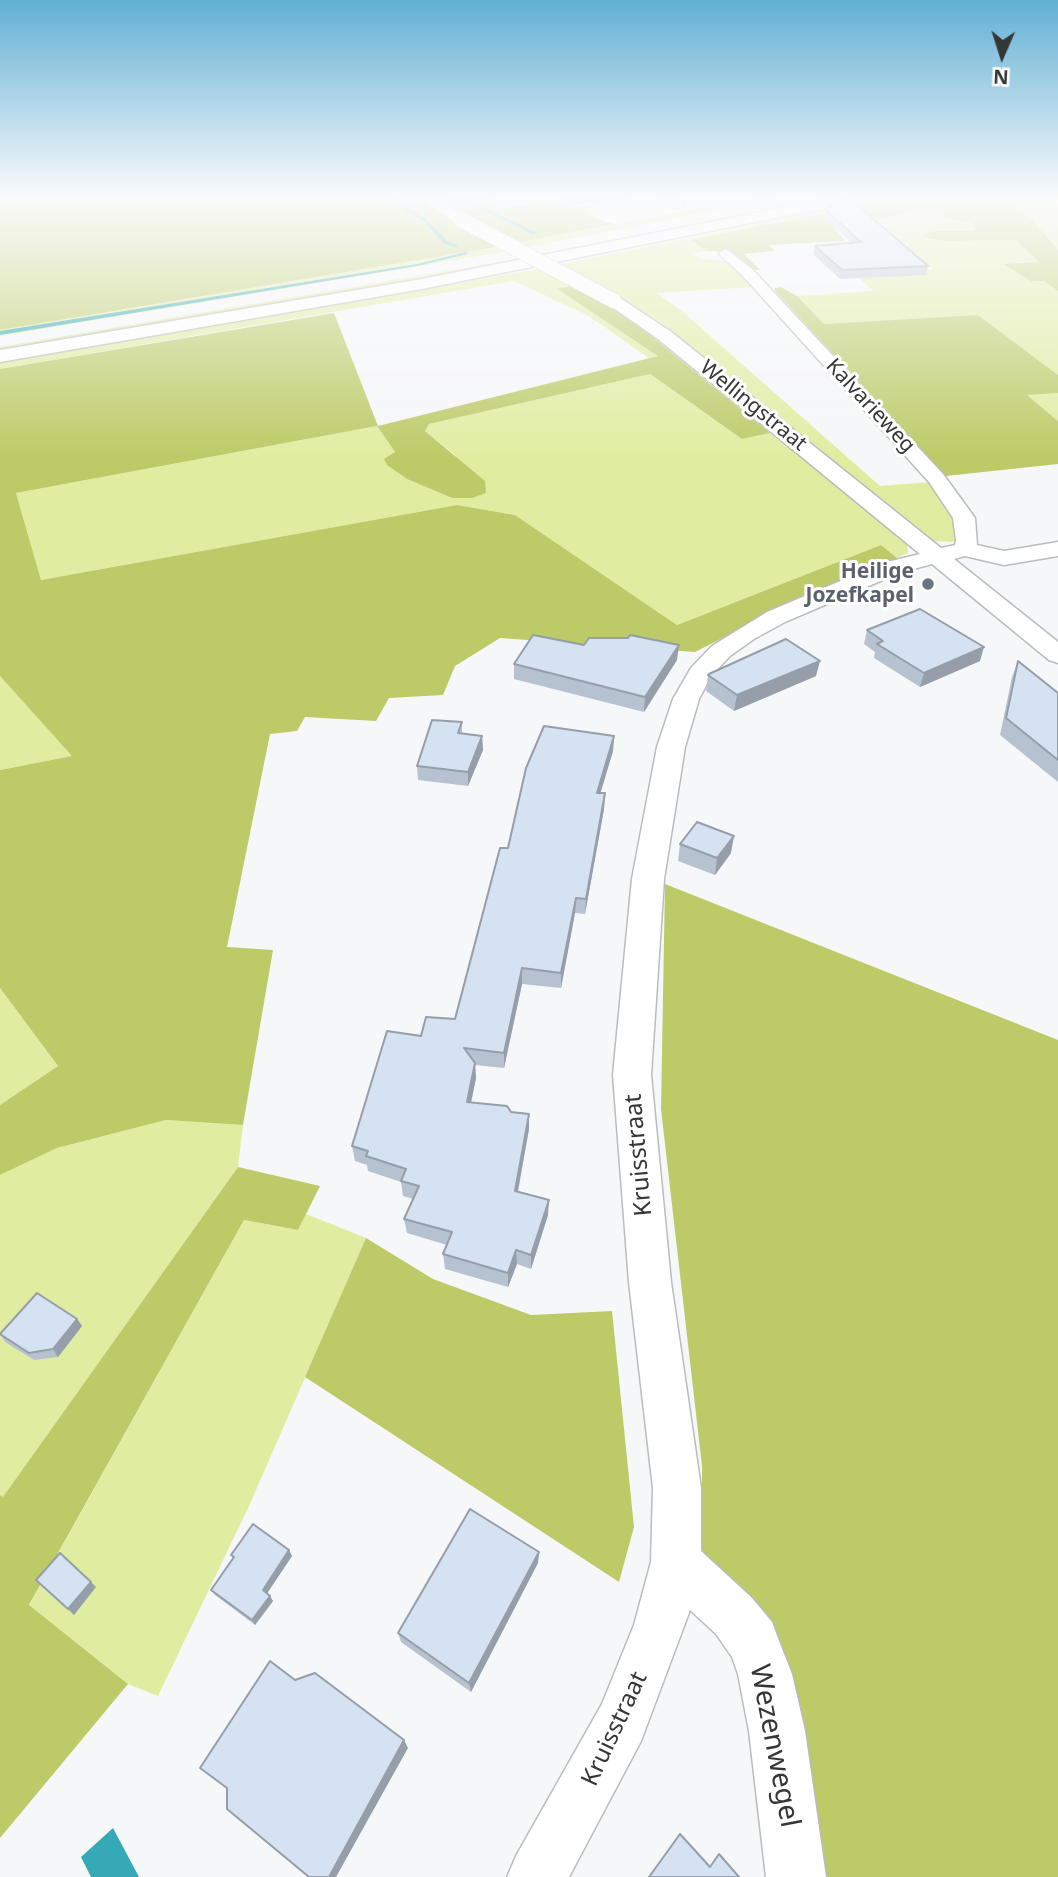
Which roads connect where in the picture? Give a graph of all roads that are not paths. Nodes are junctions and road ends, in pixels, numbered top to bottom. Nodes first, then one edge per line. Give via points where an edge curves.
1 (353, 283) edge
2 (432, 283) edge
3 (579, 283) edge
4 (757, 283) edge
5 (614, 301) joint
6 (0, 342) edge
7 (0, 356) edge
8 (1058, 549) edge
9 (949, 552) junction
10 (1058, 655) edge
11 (676, 1562) junction
12 (537, 1877) edge
13 (796, 1877) edge

1 - 6 highway
2 - 7 highway
3 - 5 street, Wellingstraat, bridge
4 - 9 street, Kalvarieweg via 952,497 968,532
5 - 9 street, Wellingstraat
8 - 9 street via 1004,558
9 - 10 street, Wellingstraat
9 - 11 street, Kruisstraat via 891,568 745,634 700,673 686,699 671,747 648,879 632,1075 650,1282 677,1488
11 - 12 street, Kruisstraat via 660,1625 622,1722
11 - 13 street, Wezenwegel via 734,1616 753,1642 777,1731

